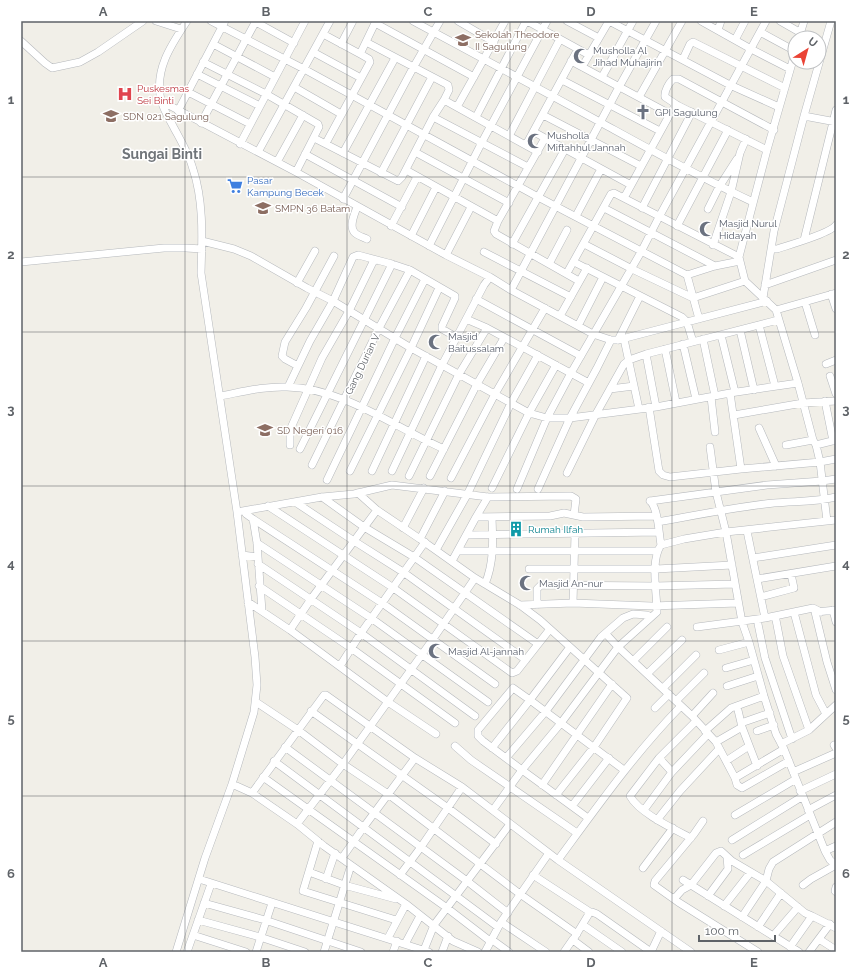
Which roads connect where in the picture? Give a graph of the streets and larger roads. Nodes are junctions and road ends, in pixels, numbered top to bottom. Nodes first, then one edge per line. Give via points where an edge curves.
1 (143, 21) edge
2 (156, 21) edge
3 (187, 21) edge
4 (212, 21) edge
5 (255, 21) edge
6 (330, 21) edge
7 (353, 21) edge
8 (413, 21) edge
9 (440, 21) edge
10 (458, 21) edge
11 (527, 21) edge
12 (547, 21) edge
13 (567, 21) edge
14 (609, 21) edge
15 (633, 21) edge
16 (656, 21) edge
17 (682, 21) edge
18 (701, 21) edge
19 (721, 21) edge
20 (745, 21) edge
21 (766, 21) edge
22 (780, 21) edge
23 (831, 21) edge
24 (302, 22) edge
25 (376, 22) edge
26 (502, 22) edge
27 (223, 24) edge
28 (181, 29) junction
29 (542, 29) junction
30 (718, 30) junction
31 (793, 30) edge
32 (627, 31) junction
33 (434, 32) junction
34 (760, 32) junction
35 (323, 34) junction
36 (599, 38) junction
37 (246, 39) junction
38 (560, 39) junction
39 (645, 40) junction
40 (735, 40) junction
41 (21, 41) edge
42 (294, 42) junction
43 (366, 42) junction
44 (494, 42) junction
45 (213, 44) junction
46 (341, 44) junction
47 (787, 47) edge
48 (578, 49) junction
49 (750, 49) junction
50 (423, 50) junction
51 (665, 50) junction
52 (313, 52) junction
53 (362, 55) junction
54 (589, 56) junction
55 (236, 57) junction
56 (394, 58) junction
57 (485, 59) junction
58 (682, 59) junction
59 (284, 60) junction
60 (571, 61) junction
61 (203, 62) junction
62 (740, 66) junction
63 (413, 68) junction
64 (501, 68) junction
65 (582, 68) junction
66 (787, 68) edge
67 (304, 69) junction
68 (790, 70) edge
69 (197, 74) junction
70 (227, 75) junction
71 (275, 77) junction
72 (432, 77) junction
73 (474, 77) junction
74 (517, 77) junction
75 (602, 77) junction
76 (361, 78) junction
77 (562, 80) junction
78 (730, 85) junction
79 (221, 86) junction
80 (294, 87) junction
81 (535, 87) junction
82 (619, 87) junction
83 (785, 88) junction
84 (188, 92) junction
85 (266, 94) junction
86 (352, 95) junction
87 (553, 96) junction
88 (639, 97) junction
89 (444, 100) junction
90 (161, 101) junction
91 (721, 103) junction
92 (211, 104) junction
93 (610, 104) junction
94 (369, 105) junction
95 (677, 105) junction
96 (260, 106) junction
97 (284, 106) junction
98 (458, 107) junction
99 (779, 107) junction
100 (836, 110) edge
101 (178, 111) junction
102 (692, 112) junction
103 (341, 114) junction
104 (670, 114) junction
105 (303, 115) junction
106 (387, 115) junction
107 (543, 115) junction
108 (804, 116) junction
109 (433, 117) junction
110 (476, 117) junction
111 (712, 121) junction
112 (600, 122) junction
113 (834, 122) edge
114 (202, 123) junction
115 (250, 124) junction
116 (407, 125) junction
117 (491, 125) junction
118 (728, 130) junction
119 (774, 130) junction
120 (660, 131) junction
121 (534, 132) junction
122 (424, 135) junction
123 (509, 136) junction
124 (314, 138) junction
125 (545, 138) junction
126 (746, 139) junction
127 (591, 140) junction
128 (482, 142) junction
129 (326, 143) junction
130 (240, 144) junction
131 (526, 145) junction
132 (565, 149) junction
133 (650, 150) junction
134 (767, 150) junction
135 (258, 152) junction
136 (415, 152) junction
137 (538, 152) junction
138 (343, 153) junction
139 (740, 153) junction
140 (305, 154) junction
141 (582, 159) junction
142 (666, 159) junction
143 (472, 160) junction
144 (277, 162) junction
145 (362, 163) junction
146 (641, 166) junction
147 (528, 167) junction
148 (685, 168) junction
149 (602, 169) junction
150 (406, 170) junction
151 (296, 172) junction
152 (381, 173) junction
153 (417, 177) junction
154 (702, 177) junction
155 (463, 178) junction
156 (353, 180) junction
157 (631, 185) junction
158 (519, 186) junction
159 (436, 187) junction
160 (719, 187) junction
161 (732, 192) junction
162 (454, 197) junction
163 (538, 197) junction
164 (624, 198) junction
165 (343, 199) junction
166 (753, 202) junction
167 (509, 203) junction
168 (556, 206) junction
169 (357, 207) junction
170 (402, 207) junction
171 (471, 207) junction
172 (604, 208) junction
173 (642, 208) junction
174 (708, 209) dead end
175 (576, 216) junction
176 (659, 217) junction
177 (498, 221) junction
178 (836, 225) edge
179 (391, 226) junction
180 (594, 226) junction
181 (677, 226) junction
182 (567, 230) dead end
183 (652, 233) junction
184 (411, 236) junction
185 (367, 238) dead end
186 (804, 240) junction
187 (202, 241) junction
188 (512, 244) junction
189 (584, 244) junction
190 (714, 245) junction
191 (429, 246) junction
192 (202, 249) junction
193 (772, 249) junction
194 (315, 251) dead end
195 (484, 252) dead end
196 (642, 252) junction
197 (530, 254) junction
198 (446, 255) junction
199 (334, 256) dead end
200 (740, 259) junction
201 (376, 260) junction
202 (836, 260) edge
203 (21, 262) edge
204 (574, 262) junction
205 (392, 264) junction
206 (549, 264) junction
207 (715, 266) junction
208 (587, 268) junction
209 (632, 269) junction
210 (410, 270) junction
211 (520, 271) junction
212 (567, 273) junction
213 (687, 275) junction
214 (490, 277) junction
215 (604, 277) junction
216 (424, 279) junction
217 (579, 281) junction
218 (745, 281) junction
219 (297, 283) junction
220 (765, 285) junction
221 (622, 286) junction
222 (439, 288) junction
223 (511, 290) junction
224 (314, 292) junction
225 (833, 294) edge
226 (640, 296) junction
227 (570, 297) junction
228 (693, 298) junction
229 (476, 299) junction
230 (765, 300) junction
231 (333, 301) junction
232 (805, 302) junction
233 (546, 308) junction
234 (836, 309) edge
235 (776, 310) junction
236 (349, 311) junction
237 (560, 316) junction
238 (466, 319) junction
239 (699, 319) junction
240 (364, 320) junction
241 (778, 320) junction
242 (687, 322) junction
243 (759, 325) junction
244 (578, 326) junction
245 (379, 328) junction
246 (487, 328) junction
247 (532, 329) junction
248 (740, 330) junction
249 (593, 334) junction
250 (721, 335) junction
251 (815, 335) dead end
252 (456, 337) junction
253 (394, 338) junction
254 (504, 338) junction
255 (703, 339) junction
256 (618, 340) junction
257 (692, 342) junction
258 (683, 344) junction
259 (522, 347) junction
260 (411, 348) junction
261 (665, 349) junction
262 (646, 354) junction
263 (426, 356) junction
264 (538, 356) junction
265 (581, 356) junction
266 (629, 360) junction
267 (836, 360) edge
268 (442, 364) junction
269 (826, 364) dead end
270 (556, 365) junction
271 (298, 366) junction
272 (571, 373) junction
273 (459, 374) junction
274 (830, 376) dead end
275 (589, 383) junction
276 (798, 383) junction
277 (477, 384) junction
278 (634, 386) junction
279 (775, 386) junction
280 (288, 387) junction
281 (309, 389) junction
282 (610, 389) junction
283 (754, 390) junction
284 (732, 393) junction
285 (327, 394) junction
286 (495, 394) junction
287 (836, 394) edge
288 (220, 396) junction
289 (713, 396) junction
290 (696, 399) junction
291 (344, 400) junction
292 (825, 401) junction
293 (836, 401) edge
294 (676, 402) junction
295 (511, 403) junction
296 (803, 403) junction
297 (361, 407) junction
298 (652, 407) junction
299 (639, 409) junction
300 (529, 413) junction
301 (596, 414) junction
302 (734, 415) junction
303 (378, 416) junction
304 (547, 418) junction
305 (570, 418) junction
306 (832, 420) edge
307 (395, 423) junction
308 (759, 428) dead end
309 (716, 432) dead end
310 (411, 433) junction
311 (427, 441) junction
312 (834, 441) edge
313 (815, 442) junction
314 (290, 445) dead end
315 (786, 445) dead end
316 (710, 447) dead end
317 (300, 448) dead end
318 (444, 449) junction
319 (836, 459) edge
320 (820, 462) junction
321 (312, 465) dead end
322 (776, 466) junction
323 (741, 469) junction
324 (372, 471) dead end
325 (392, 471) dead end
326 (350, 472) dead end
327 (713, 472) junction
328 (567, 473) dead end
329 (409, 476) dead end
330 (430, 476) dead end
331 (451, 478) dead end
332 (836, 478) edge
333 (327, 480) dead end
334 (822, 481) junction
335 (424, 488) junction
336 (492, 488) dead end
337 (517, 489) dead end
338 (538, 489) dead end
339 (445, 492) junction
340 (716, 492) junction
341 (358, 493) junction
342 (467, 495) junction
343 (322, 497) junction
344 (488, 497) junction
345 (836, 497) edge
346 (824, 500) junction
347 (295, 502) junction
348 (268, 506) junction
349 (376, 510) junction
350 (722, 510) junction
351 (241, 512) junction
352 (574, 515) junction
353 (476, 517) junction
354 (492, 518) junction
355 (253, 519) junction
356 (657, 519) junction
357 (836, 520) edge
358 (827, 521) junction
359 (364, 527) junction
360 (403, 528) junction
361 (747, 531) junction
362 (659, 532) junction
363 (726, 532) junction
364 (492, 534) junction
365 (575, 534) junction
366 (466, 535) junction
367 (422, 540) junction
368 (354, 541) junction
369 (256, 543) junction
370 (836, 545) edge
371 (659, 548) junction
372 (436, 550) junction
373 (458, 551) junction
374 (574, 551) junction
375 (493, 552) junction
376 (242, 555) junction
377 (343, 555) junction
378 (414, 557) junction
379 (752, 558) junction
380 (258, 561) junction
381 (452, 561) junction
382 (732, 565) junction
383 (836, 566) edge
384 (529, 569) dead end
385 (574, 569) junction
386 (656, 569) junction
387 (332, 571) junction
388 (403, 572) junction
389 (792, 574) junction
390 (475, 578) junction
391 (757, 579) junction
392 (485, 584) junction
393 (735, 584) junction
394 (321, 585) junction
395 (259, 586) junction
396 (574, 586) junction
397 (656, 586) junction
398 (392, 587) junction
399 (464, 593) junction
400 (761, 597) junction
401 (311, 599) junction
402 (248, 602) junction
403 (382, 603) junction
404 (573, 603) junction
405 (738, 603) junction
406 (520, 605) junction
407 (537, 605) junction
408 (657, 605) junction
409 (455, 608) junction
410 (834, 610) edge
411 (262, 611) junction
412 (818, 612) junction
413 (301, 614) junction
414 (795, 616) junction
415 (651, 617) junction
416 (371, 618) junction
417 (765, 618) junction
418 (776, 620) junction
419 (836, 622) edge
420 (444, 624) junction
421 (758, 624) junction
422 (743, 625) junction
423 (667, 627) dead end
424 (697, 627) dead end
425 (550, 629) junction
426 (290, 630) junction
427 (360, 633) junction
428 (606, 634) junction
429 (433, 639) junction
430 (682, 640) dead end
431 (749, 642) junction
432 (538, 644) junction
433 (570, 646) junction
434 (351, 648) junction
435 (618, 648) junction
436 (719, 650) dead end
437 (422, 654) junction
438 (696, 655) dead end
439 (526, 660) junction
440 (585, 660) junction
441 (754, 660) junction
442 (633, 661) junction
443 (340, 666) junction
444 (726, 668) dead end
445 (411, 670) junction
446 (599, 672) junction
447 (704, 673) dead end
448 (647, 674) junction
449 (758, 676) junction
450 (400, 684) junction
451 (495, 684) dead end
452 (612, 684) junction
453 (727, 686) dead end
454 (663, 688) junction
455 (836, 690) edge
456 (713, 693) dead end
457 (669, 694) junction
458 (764, 696) junction
459 (530, 700) junction
460 (256, 702) junction
461 (388, 702) junction
462 (488, 702) dead end
463 (678, 703) junction
464 (836, 704) edge
465 (737, 706) junction
466 (656, 708) dead end
467 (311, 711) junction
468 (546, 711) junction
469 (770, 713) junction
470 (826, 714) junction
471 (475, 716) dead end
472 (694, 718) junction
473 (455, 723) dead end
474 (561, 723) junction
475 (742, 725) junction
476 (774, 725) junction
477 (370, 726) junction
478 (298, 730) junction
479 (809, 730) junction
480 (756, 731) dead end
481 (706, 732) junction
482 (436, 734) dead end
483 (577, 734) junction
484 (792, 739) junction
485 (356, 744) junction
486 (718, 745) junction
487 (455, 746) dead end
488 (749, 746) junction
489 (285, 747) junction
490 (594, 747) junction
491 (783, 747) junction
492 (492, 748) junction
493 (836, 753) edge
494 (416, 758) junction
495 (506, 758) junction
496 (609, 758) junction
497 (659, 758) junction
498 (274, 761) junction
499 (726, 761) junction
500 (789, 761) junction
501 (343, 764) junction
502 (757, 766) junction
503 (522, 770) junction
504 (624, 770) junction
505 (672, 772) junction
506 (836, 774) edge
507 (402, 775) junction
508 (795, 775) junction
509 (263, 777) junction
510 (735, 778) junction
511 (331, 780) junction
512 (232, 784) junction
513 (542, 784) junction
514 (462, 787) junction
515 (510, 787) junction
516 (252, 793) junction
517 (388, 794) junction
518 (802, 794) junction
519 (320, 795) junction
520 (556, 795) junction
521 (836, 795) edge
522 (572, 806) junction
523 (448, 808) junction
524 (308, 810) junction
525 (493, 810) junction
526 (644, 810) junction
527 (809, 812) junction
528 (374, 813) junction
529 (735, 815) dead end
530 (588, 818) junction
531 (658, 820) junction
532 (704, 821) dead end
533 (836, 822) edge
534 (297, 824) junction
535 (510, 824) junction
536 (363, 828) junction
537 (434, 828) junction
538 (673, 828) junction
539 (577, 833) junction
540 (818, 834) junction
541 (692, 838) junction
542 (732, 840) dead end
543 (318, 841) junction
544 (354, 842) junction
545 (496, 844) junction
546 (836, 846) edge
547 (421, 847) junction
548 (825, 851) junction
549 (335, 853) junction
550 (549, 853) junction
551 (743, 855) dead end
552 (727, 857) junction
553 (342, 858) junction
554 (558, 860) junction
555 (410, 862) junction
556 (481, 863) junction
557 (350, 865) junction
558 (836, 865) edge
559 (643, 868) dead end
560 (309, 872) junction
561 (750, 873) junction
562 (400, 875) junction
563 (533, 875) junction
564 (199, 879) junction
565 (326, 879) junction
566 (683, 880) dead end
567 (467, 881) junction
568 (766, 882) junction
569 (211, 884) junction
570 (344, 885) junction
571 (691, 885) junction
572 (803, 885) dead end
573 (836, 887) edge
574 (836, 892) edge
575 (781, 893) junction
576 (520, 894) junction
577 (456, 896) junction
578 (708, 896) junction
579 (674, 900) junction
580 (403, 902) junction
581 (204, 903) junction
582 (272, 903) junction
583 (339, 903) junction
584 (724, 906) junction
585 (798, 907) junction
586 (447, 908) junction
587 (590, 912) junction
588 (508, 913) junction
589 (420, 916) junction
590 (812, 916) junction
591 (742, 917) junction
592 (198, 920) junction
593 (265, 920) junction
594 (396, 920) junction
595 (334, 922) junction
596 (499, 924) junction
597 (434, 925) junction
598 (582, 925) junction
599 (833, 926) edge
600 (758, 927) junction
601 (661, 931) junction
602 (193, 935) junction
603 (448, 936) junction
604 (773, 936) junction
605 (260, 937) junction
606 (575, 937) junction
607 (388, 938) junction
608 (819, 939) junction
609 (491, 940) junction
610 (327, 941) junction
611 (397, 941) junction
612 (405, 944) junction
613 (790, 947) junction
614 (463, 949) edge
615 (836, 950) edge
616 (426, 951) edge
617 (176, 952) edge
618 (188, 952) edge
619 (246, 952) edge
620 (256, 952) edge
621 (305, 952) edge
622 (324, 952) edge
623 (360, 952) edge
624 (394, 952) edge
625 (442, 952) edge
626 (478, 952) edge
627 (485, 952) edge
628 (509, 952) edge
629 (546, 952) edge
630 (564, 952) edge
631 (589, 952) edge
632 (622, 952) edge
633 (651, 952) edge
634 (691, 952) edge
635 (758, 952) edge
636 (799, 952) edge
637 (809, 952) edge

1 - 41 street via 80,62 52,68
2 - 28 street
3 - 28 street
4 - 27 street
5 - 37 street
5 - 42 street
6 - 35 street
7 - 46 street
8 - 33 street
9 - 33 street
10 - 44 street
11 - 29 street
11 - 64 street
12 - 29 street
13 - 36 street
14 - 32 street
14 - 36 street
15 - 32 street
16 - 39 street
17 - 51 street
18 - 30 street
19 - 30 street
20 - 40 street
21 - 34 street
22 - 31 street
23 - 108 street
24 - 42 street
25 - 43 street
25 - 50 street
26 - 44 street
27 - 37 street
27 - 45 street
28 - 90 street via 162,66 159,85
29 - 38 street
29 - 74 street
30 - 40 street
32 - 39 street
32 - 75 street
33 - 50 street
33 - 57 street
34 - 47 street
34 - 49 street
35 - 46 street
35 - 52 street
36 - 54 street
37 - 55 street
37 - 59 street
38 - 48 street
38 - 81 street
39 - 51 street
39 - 82 street
40 - 49 street
42 - 59 street
43 - 53 street
43 - 56 street
44 - 57 street
45 - 55 street
45 - 61 street
46 - 53 street
48 - 54 street
48 - 60 street
49 - 62 street
49 - 66 street
50 - 63 street
50 - 73 street
51 - 58 street
51 - 88 street
52 - 67 street
52 - 76 street
53 - 76 street via 370,62
54 - 65 street
55 - 70 street
55 - 71 street
56 - 63 street
56 - 94 street
57 - 64 street
57 - 73 street
58 - 62 street via 693,42
58 - 78 street
59 - 67 street
59 - 71 street
60 - 65 street
60 - 77 street
61 - 69 street
61 - 70 street
62 - 78 street
62 - 83 street
63 - 72 street
63 - 106 street
64 - 74 street
64 - 110 street
65 - 75 street
67 - 80 street
67 - 86 street
68 - 83 street
69 - 79 street
69 - 84 street
70 - 79 street
70 - 85 street
71 - 85 street
72 - 89 street via 448,85 449,90
72 - 116 street
73 - 98 street
74 - 81 street
74 - 117 street
75 - 82 street
76 - 86 street
77 - 87 street
77 - 93 street
78 - 91 street
78 - 99 street
79 - 92 street
79 - 96 street
80 - 97 street
80 - 103 street
81 - 87 street
81 - 123 street
82 - 88 street
82 - 93 street
83 - 99 street
84 - 92 street
84 - 101 street
85 - 96 street
85 - 97 street
86 - 94 street
86 - 103 street
87 - 107 street
87 - 112 street
88 - 104 street
89 - 98 street
89 - 109 street
90 - 101 street
90 - 187 street via 194,170 200,202
91 - 95 street via 678,79 673,79 665,97
91 - 111 street
91 - 119 street
92 - 114 street
92 - 115 street
93 - 112 street
93 - 120 street
94 - 106 street
94 - 138 street
95 - 102 street
95 - 104 street
96 - 115 street
97 - 105 street
97 - 135 street
98 - 110 street
99 - 119 street
100 - 113 street
101 - 114 street
102 - 111 street
102 - 142 street
103 - 129 street
104 - 120 street
105 - 124 street via 318,124
105 - 144 street
106 - 116 street
106 - 145 street
107 - 121 street
107 - 127 street
108 - 113 street
108 - 193 street via 774,231
109 - 122 street
109 - 128 street
110 - 117 street
111 - 118 street
111 - 148 street
112 - 127 street
112 - 133 street
113 - 186 street
114 - 130 street
115 - 130 street
116 - 122 street
116 - 152 street
117 - 123 street
117 - 128 street
118 - 126 street
118 - 154 street
119 - 134 street
120 - 133 street
121 - 125 street
121 - 131 street
122 - 136 street
122 - 143 street
123 - 131 street
124 - 129 street
124 - 140 street
125 - 132 street
125 - 137 street
126 - 134 street
126 - 139 street
127 - 141 street
127 - 146 street
128 - 143 street
128 - 147 street
129 - 138 street
130 - 135 street
131 - 137 street
132 - 141 street
132 - 163 street
133 - 142 street
133 - 146 street
134 - 166 street
135 - 144 street
136 - 150 street
136 - 155 street
137 - 147 street
138 - 145 street
139 - 160 street
139 - 161 street
140 - 151 street
140 - 156 street
141 - 149 street
141 - 168 street
142 - 148 street
142 - 173 street
143 - 155 street
143 - 158 street
144 - 151 street
145 - 152 street
145 - 156 street
146 - 157 street
147 - 158 street
148 - 154 street
148 - 176 street
149 - 157 street
149 - 175 street
150 - 152 street via 398,181
150 - 153 street
151 - 165 street
153 - 159 street
153 - 170 street
154 - 160 street
154 - 181 street
155 - 162 street
155 - 167 street
156 - 165 street
156 - 170 street
157 - 164 street
158 - 163 street
158 - 167 street
159 - 162 street
159 - 184 street
160 - 161 street
160 - 174 street
161 - 166 street
161 - 190 street
162 - 171 street
162 - 191 street
163 - 168 street
163 - 188 street
164 - 172 street via 611,194
164 - 173 street
165 - 169 street
166 - 200 street
167 - 177 street
168 - 175 street
168 - 197 street
169 - 179 street
169 - 185 street via 352,230 355,234
170 - 179 street
171 - 177 street
171 - 198 street
172 - 180 street
172 - 183 street
173 - 176 street
175 - 180 street
176 - 181 street
176 - 183 street
177 - 188 street via 494,231
178 - 186 street via 833,229
179 - 184 street
180 - 189 street
180 - 196 street
181 - 190 street
182 - 206 street
183 - 196 street
183 - 207 street
184 - 191 street
186 - 193 street
187 - 192 street
187 - 219 street via 251,256
188 - 197 street
189 - 204 street
189 - 209 street
190 - 200 street
191 - 198 street
192 - 203 street via 158,248
192 - 288 street via 201,273
193 - 220 street
194 - 219 street
195 - 211 street
196 - 209 street
196 - 213 street
197 - 206 street
197 - 211 street
198 - 214 street
199 - 224 street
200 - 207 street
200 - 218 street
201 - 205 street
201 - 231 street via 358,255 353,257
201 - 236 street via 372,262
202 - 220 street
204 - 208 street
204 - 212 street
205 - 210 street
205 - 240 street
206 - 212 street
207 - 213 street
208 - 215 street
208 - 217 street
209 - 221 street
209 - 228 street
210 - 216 street
210 - 245 street, Gang Durian V
211 - 223 street
211 - 227 street
212 - 217 street
213 - 228 street
214 - 223 street
214 - 229 street
215 - 221 street
215 - 244 street
216 - 222 street
216 - 253 street
217 - 227 street
218 - 228 street
218 - 230 street
219 - 224 street
220 - 230 street
221 - 226 street
221 - 249 street
222 - 252 street via 455,298 442,329
222 - 260 street
223 - 233 street
224 - 231 street
224 - 271 street via 285,342 282,353 285,359
225 - 232 street
225 - 234 street
226 - 242 street
226 - 256 street
227 - 237 street
228 - 239 street
229 - 238 street
229 - 247 street
230 - 235 street
230 - 239 street
231 - 236 street
231 - 271 street
232 - 235 street
232 - 251 street
233 - 237 street
233 - 247 street
235 - 241 street
236 - 240 street
236 - 281 street via 322,358
237 - 244 street
238 - 246 street
238 - 252 street
239 - 242 street
240 - 245 street
240 - 285 street
241 - 243 street
241 - 276 street
242 - 256 street
242 - 257 street
243 - 248 street
243 - 279 street
244 - 249 street
245 - 253 street
245 - 291 street, Gang Durian V
246 - 254 street
246 - 273 street
247 - 259 street
247 - 265 street
248 - 250 street
248 - 283 street
249 - 256 street
249 - 265 street
250 - 255 street
250 - 284 street
252 - 268 street
253 - 260 street
253 - 297 street
254 - 259 street
254 - 277 street
255 - 257 street
255 - 289 street
256 - 266 street
256 - 275 street
257 - 258 street
258 - 261 street
258 - 290 street
259 - 264 street
259 - 286 street
260 - 263 street
260 - 303 street
261 - 262 street
261 - 294 street
262 - 266 street
262 - 298 street
263 - 268 street
263 - 307 street
264 - 270 street
264 - 295 street
265 - 272 street
266 - 278 street
266 - 282 street
267 - 269 street
268 - 273 street
268 - 310 street
270 - 272 street
270 - 300 street
271 - 280 street
272 - 275 street
272 - 304 street
273 - 277 street
273 - 311 street
274 - 287 street
275 - 305 street
276 - 279 street
276 - 296 street
277 - 286 street
277 - 318 street
278 - 282 street
278 - 299 street
279 - 283 street
280 - 281 street
280 - 288 street via 267,387
281 - 285 street
281 - 314 street via 290,430
282 - 301 street
283 - 284 street
284 - 289 street
284 - 302 street
285 - 291 street
285 - 317 street
286 - 295 street
286 - 331 street
288 - 351 street
289 - 290 street
289 - 309 street
290 - 294 street
291 - 297 street
291 - 321 street, Gang Durian V
292 - 293 street
292 - 296 street
292 - 306 street
294 - 298 street
295 - 300 street
295 - 342 street
296 - 302 street
296 - 313 street
297 - 303 street
297 - 333 street
298 - 299 street
298 - 327 street via 659,471 670,477
299 - 301 street
300 - 304 street
300 - 336 street
301 - 305 street
301 - 328 street
302 - 323 street
303 - 307 street
303 - 326 street
304 - 305 street
304 - 337 street
305 - 338 street
306 - 312 street
307 - 310 street
307 - 324 street
308 - 322 street
310 - 311 street
310 - 325 street
311 - 318 street
311 - 329 street
312 - 313 street
313 - 315 street
313 - 320 street
316 - 327 street
318 - 330 street
319 - 320 street
320 - 322 street
320 - 334 street
322 - 323 street
323 - 327 street
327 - 340 street
332 - 334 street
334 - 340 street
334 - 346 street
335 - 339 street
335 - 341 street via 392,485
335 - 360 street
339 - 342 street
339 - 367 street
340 - 350 street
340 - 356 street via 650,501 655,507
341 - 343 street
341 - 349 street
342 - 344 street
342 - 372 street
343 - 347 street
343 - 359 street
344 - 352 street via 571,496 576,499
344 - 353 street
345 - 346 street
346 - 350 street
346 - 358 street
347 - 348 street
347 - 368 street
348 - 351 street
348 - 377 street
349 - 359 street
349 - 360 street
350 - 356 street
350 - 363 street
351 - 355 street
351 - 376 street
352 - 354 street via 564,513 550,516
352 - 356 street
353 - 354 street
353 - 366 street
354 - 364 street
355 - 369 street
355 - 387 street
356 - 362 street
357 - 358 street
358 - 361 street
359 - 368 street
359 - 378 street
360 - 367 street
361 - 363 street
361 - 379 street
362 - 365 street
362 - 371 street
363 - 371 street via 684,539
363 - 382 street
364 - 365 street
364 - 366 street
364 - 375 street
365 - 374 street
366 - 373 street
367 - 372 street
367 - 378 street
368 - 377 street
368 - 388 street
369 - 380 street
369 - 394 street
370 - 379 street
371 - 374 street
371 - 386 street
372 - 381 street
373 - 375 street
373 - 381 street
374 - 375 street
374 - 385 street
375 - 392 street
376 - 380 street
376 - 402 street
377 - 387 street
377 - 398 street
378 - 388 street
378 - 399 street
379 - 391 street
380 - 395 street
380 - 401 street
381 - 390 street
382 - 386 street
382 - 393 street
383 - 389 street
384 - 385 street
385 - 386 street
385 - 396 street
386 - 397 street
387 - 394 street
387 - 403 street
388 - 398 street
388 - 409 street
389 - 391 street
389 - 400 street via 794,588
390 - 392 street
390 - 399 street
391 - 400 street
392 - 406 street
393 - 397 street
393 - 405 street
394 - 401 street
394 - 416 street
395 - 411 street
395 - 413 street
396 - 397 street
396 - 404 street
396 - 407 street via 541,585 537,589
397 - 408 street
398 - 403 street
398 - 420 street
399 - 409 street
399 - 432 street
400 - 417 street
401 - 413 street
401 - 427 street
402 - 411 street
402 - 460 street via 256,664
403 - 416 street
403 - 429 street
404 - 407 street
404 - 408 street
405 - 408 street
405 - 422 street
406 - 407 street
406 - 425 street
408 - 415 street via 657,612
409 - 420 street
409 - 439 street
410 - 412 street
410 - 419 street
411 - 426 street
412 - 414 street
412 - 417 street via 813,608
412 - 455 street via 827,662
413 - 426 street
413 - 434 street
414 - 418 street
414 - 470 street via 816,696
415 - 428 street via 633,614 623,618
415 - 435 street
416 - 427 street
416 - 437 street
417 - 422 street
418 - 421 street
418 - 479 street via 783,656
420 - 429 street
420 - 439 street via 512,673
421 - 422 street
421 - 484 street via 765,658
422 - 424 street
422 - 431 street
423 - 442 street
425 - 432 street
425 - 433 street
426 - 443 street
427 - 434 street
427 - 445 street
428 - 435 street
428 - 440 street
429 - 437 street
429 - 451 street
430 - 448 street
431 - 436 street
431 - 441 street
432 - 439 street
433 - 440 street
433 - 459 street
434 - 443 street
434 - 450 street
435 - 442 street
435 - 446 street
437 - 445 street
437 - 462 street
438 - 454 street
440 - 446 street
440 - 468 street
441 - 444 street
441 - 449 street
442 - 448 street
443 - 461 street
445 - 450 street
445 - 471 street
446 - 452 street
446 - 474 street
447 - 463 street
448 - 454 street
449 - 453 street
449 - 458 street
450 - 461 street
450 - 473 street
452 - 483 street
452 - 490 street via 627,698
454 - 457 street
456 - 472 street
457 - 463 street
457 - 466 street
458 - 465 street
458 - 469 street
459 - 468 street
459 - 492 street
459 - 492 street via 513,688 478,730 478,736
460 - 478 street
460 - 512 street
461 - 477 street
461 - 482 street
463 - 472 street
463 - 504 street
464 - 470 street
465 - 475 street
465 - 481 street via 731,708
467 - 477 street via 326,694
467 - 478 street
467 - 485 street
468 - 474 street
468 - 495 street
469 - 475 street
469 - 476 street
470 - 479 street
472 - 481 street
472 - 497 street
474 - 483 street
474 - 503 street
475 - 486 street
475 - 488 street
476 - 480 street
476 - 491 street
477 - 485 street
477 - 494 street
478 - 489 street
478 - 501 street
479 - 484 street
481 - 486 street
481 - 505 street
483 - 490 street
483 - 513 street
484 - 491 street
485 - 501 street
485 - 507 street
486 - 499 street
486 - 531 street
487 - 515 street
488 - 499 street
488 - 502 street
489 - 498 street
489 - 511 street
490 - 496 street
490 - 520 street
491 - 500 street
491 - 502 street
492 - 495 street
493 - 508 street
494 - 507 street
494 - 514 street
495 - 503 street
496 - 504 street
496 - 522 street
497 - 505 street
497 - 526 street via 630,796
498 - 509 street
498 - 519 street
499 - 510 street
500 - 508 street
500 - 510 street via 742,788 737,785
501 - 511 street
501 - 517 street
502 - 510 street
503 - 513 street
503 - 515 street
504 - 530 street
505 - 526 street
506 - 518 street
507 - 517 street
507 - 523 street
508 - 518 street
508 - 529 street
509 - 516 street
509 - 524 street
511 - 519 street
511 - 528 street
512 - 516 street
512 - 564 street
513 - 520 street
514 - 523 street
514 - 525 street
515 - 525 street
515 - 539 street
516 - 534 street
517 - 528 street
517 - 537 street
518 - 527 street
518 - 542 street
519 - 524 street
519 - 536 street
520 - 522 street
521 - 527 street
522 - 530 street
523 - 537 street
523 - 545 street
524 - 534 street
524 - 544 street
525 - 535 street
526 - 531 street
527 - 540 street
527 - 551 street
528 - 536 street
528 - 547 street
530 - 539 street
531 - 538 street
532 - 541 street
533 - 540 street
534 - 543 street
535 - 545 street
535 - 550 street
536 - 544 street
536 - 555 street
537 - 547 street
537 - 556 street
538 - 541 street
538 - 559 street
539 - 554 street
540 - 548 street
540 - 568 street via 773,862
541 - 579 street via 654,885
543 - 549 street
543 - 560 street
544 - 553 street
544 - 562 street
545 - 556 street
546 - 548 street
547 - 555 street
547 - 567 street
548 - 558 street
549 - 553 street
549 - 565 street
550 - 554 street
550 - 563 street
552 - 561 street
552 - 571 street via 721,851 716,853
552 - 578 street via 728,869
553 - 557 street
554 - 601 street
555 - 562 street
555 - 577 street
556 - 567 street
556 - 576 street
557 - 570 street
557 - 580 street
558 - 572 street
560 - 565 street
560 - 583 street via 304,891
561 - 568 street
561 - 584 street
562 - 586 street
563 - 576 street
563 - 587 street
564 - 569 street
564 - 617 street
565 - 570 street
566 - 571 street
567 - 577 street
567 - 588 street
568 - 575 street
568 - 591 street
569 - 581 street
569 - 582 street
570 - 580 street
570 - 583 street
571 - 578 street
571 - 579 street via 682,890
573 - 574 street
575 - 585 street
575 - 600 street
576 - 588 street
576 - 606 street
577 - 586 street
577 - 596 street
578 - 584 street
579 - 635 street
580 - 589 street
580 - 594 street
581 - 592 street
581 - 593 street
582 - 593 street
582 - 595 street
583 - 594 street
583 - 595 street
584 - 591 street
585 - 590 street
585 - 604 street
586 - 597 street
586 - 609 street
587 - 598 street
587 - 633 street via 597,914
588 - 596 street
589 - 597 street
589 - 612 street
590 - 599 street
590 - 613 street
591 - 600 street
592 - 602 street
592 - 605 street
593 - 605 street
593 - 610 street
594 - 607 street
595 - 607 street
595 - 610 street
596 - 609 street
596 - 629 street
597 - 603 street
597 - 616 street
598 - 606 street
598 - 632 street
599 - 608 street
600 - 604 street
601 - 633 street
601 - 634 street
602 - 618 street
602 - 619 street
603 - 614 street
603 - 625 street
604 - 613 street
605 - 620 street
605 - 621 street
606 - 630 street
606 - 631 street via 574,941
607 - 611 street
608 - 615 street
608 - 637 street
609 - 627 street
609 - 628 street
610 - 622 street
610 - 623 street
611 - 612 street
611 - 624 street
612 - 616 street
613 - 636 street
614 - 626 street

